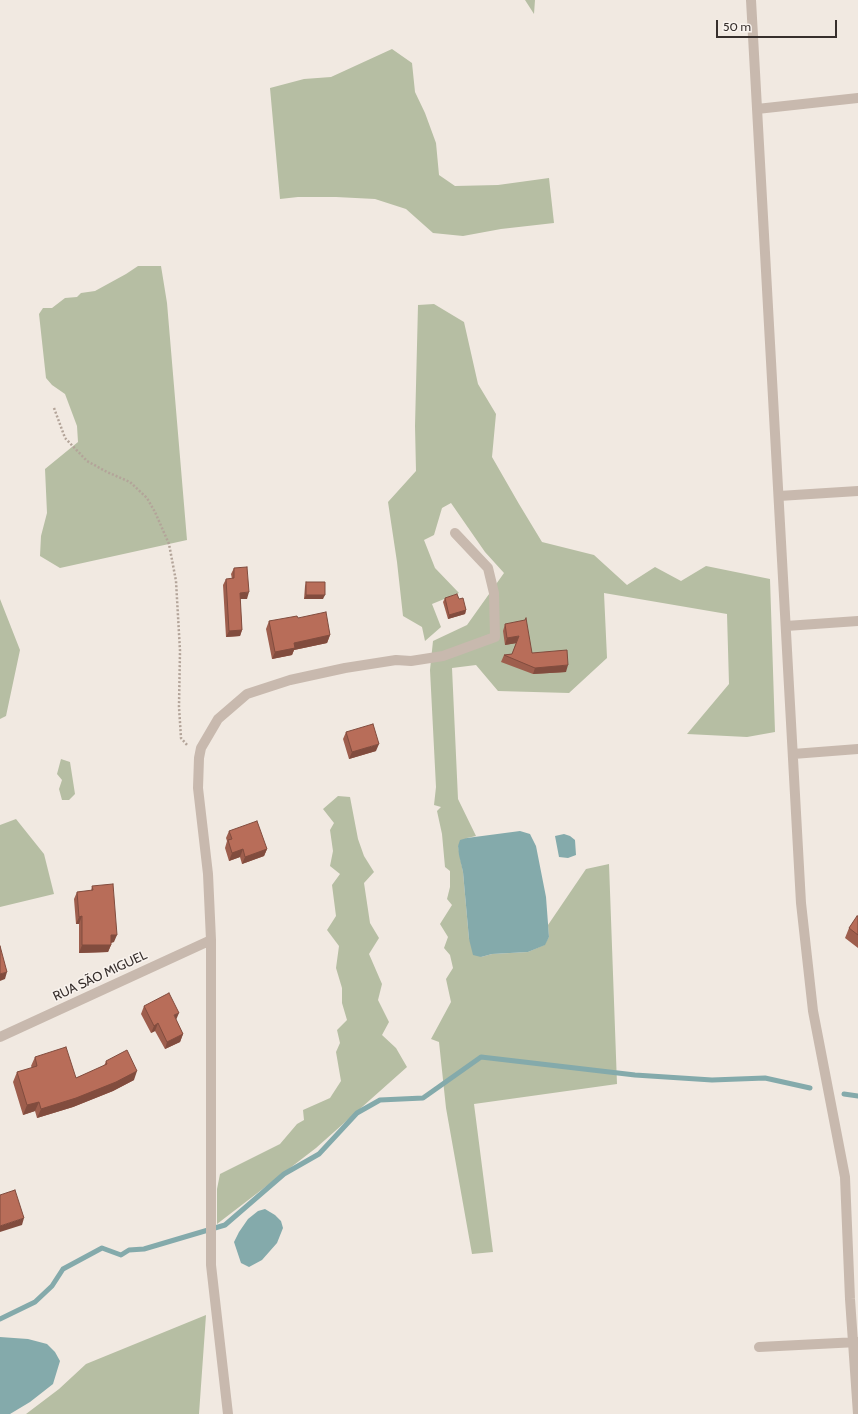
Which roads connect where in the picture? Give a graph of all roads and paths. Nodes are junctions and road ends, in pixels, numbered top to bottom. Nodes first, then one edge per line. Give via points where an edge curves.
1 (751, 0) edge
2 (858, 98) edge
3 (757, 109) junction
4 (54, 408) dead end
5 (858, 491) edge
6 (779, 496) junction
7 (455, 533) dead end
8 (858, 621) edge
9 (786, 626) junction
10 (858, 749) edge
11 (793, 754) junction
12 (199, 758) junction
13 (211, 940) junction
14 (0, 1037) edge
15 (856, 1342) edge
16 (759, 1347) dead end
17 (228, 1414) edge
18 (858, 1414) edge

1 - 3 street
2 - 3 street
3 - 6 street
4 - 12 path via 65,438 87,461 130,482 147,498 169,544 176,589 180,651 181,738
5 - 6 street
6 - 9 street
7 - 12 street via 488,568 494,593 495,637 443,656 345,668 290,680 247,694 218,719
8 - 9 street
9 - 11 street
10 - 11 street
11 - 15 street via 801,903 813,1011 845,1177
12 - 13 street via 198,788 208,874
13 - 14 street, RUA SÃO MIGUEL
13 - 17 street via 211,1265
15 - 16 street
15 - 18 street

